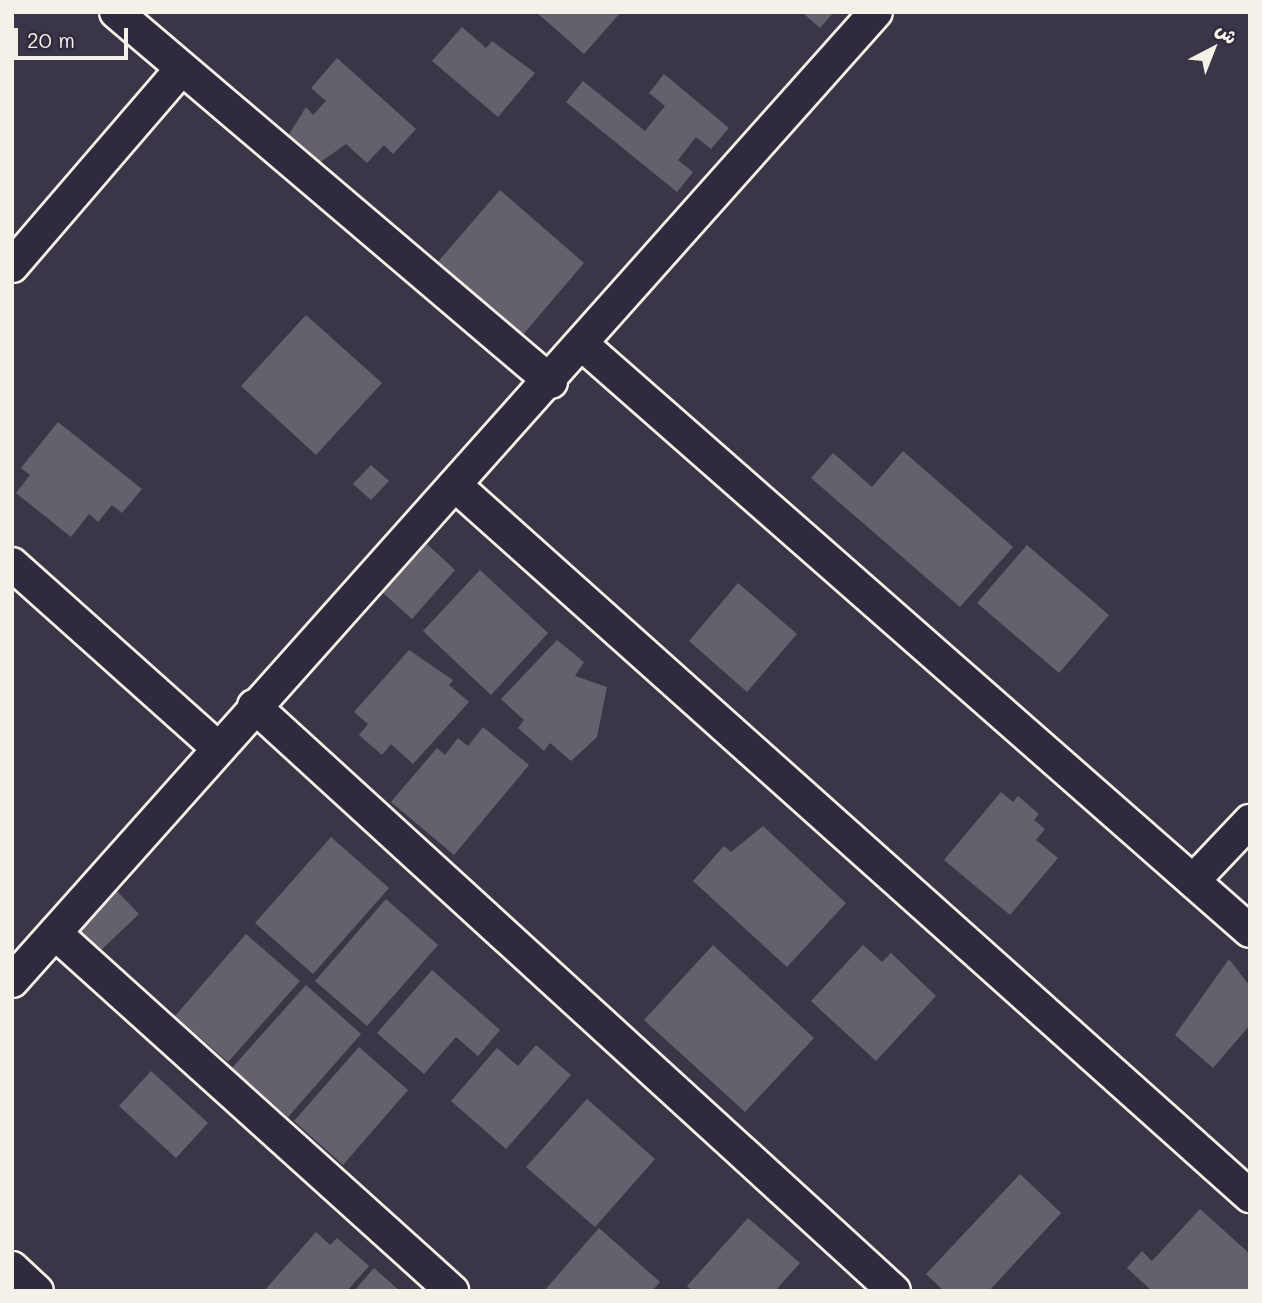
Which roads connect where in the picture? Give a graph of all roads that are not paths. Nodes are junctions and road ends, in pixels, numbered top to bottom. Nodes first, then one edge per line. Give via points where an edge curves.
1 (116, 12) edge
2 (876, 12) edge
3 (180, 71) junction
4 (12, 266) edge
5 (584, 346) junction
6 (551, 382) junction
7 (455, 485) junction
8 (12, 564) edge
9 (254, 706) junction
10 (218, 748) junction
11 (1250, 821) edge
12 (1193, 881) junction
13 (1250, 931) edge
14 (55, 933) junction
15 (12, 981) edge
16 (1250, 1196) edge
17 (12, 1268) edge
18 (37, 1291) edge
19 (452, 1291) edge
20 (894, 1291) edge

1 - 3 street
2 - 5 street
3 - 4 street
3 - 6 street
5 - 6 street
5 - 12 street
6 - 7 street
7 - 9 street
7 - 16 street
8 - 10 street
9 - 10 street
9 - 20 street
10 - 14 street
11 - 12 street
12 - 13 street
14 - 15 street
14 - 19 street
17 - 18 street

